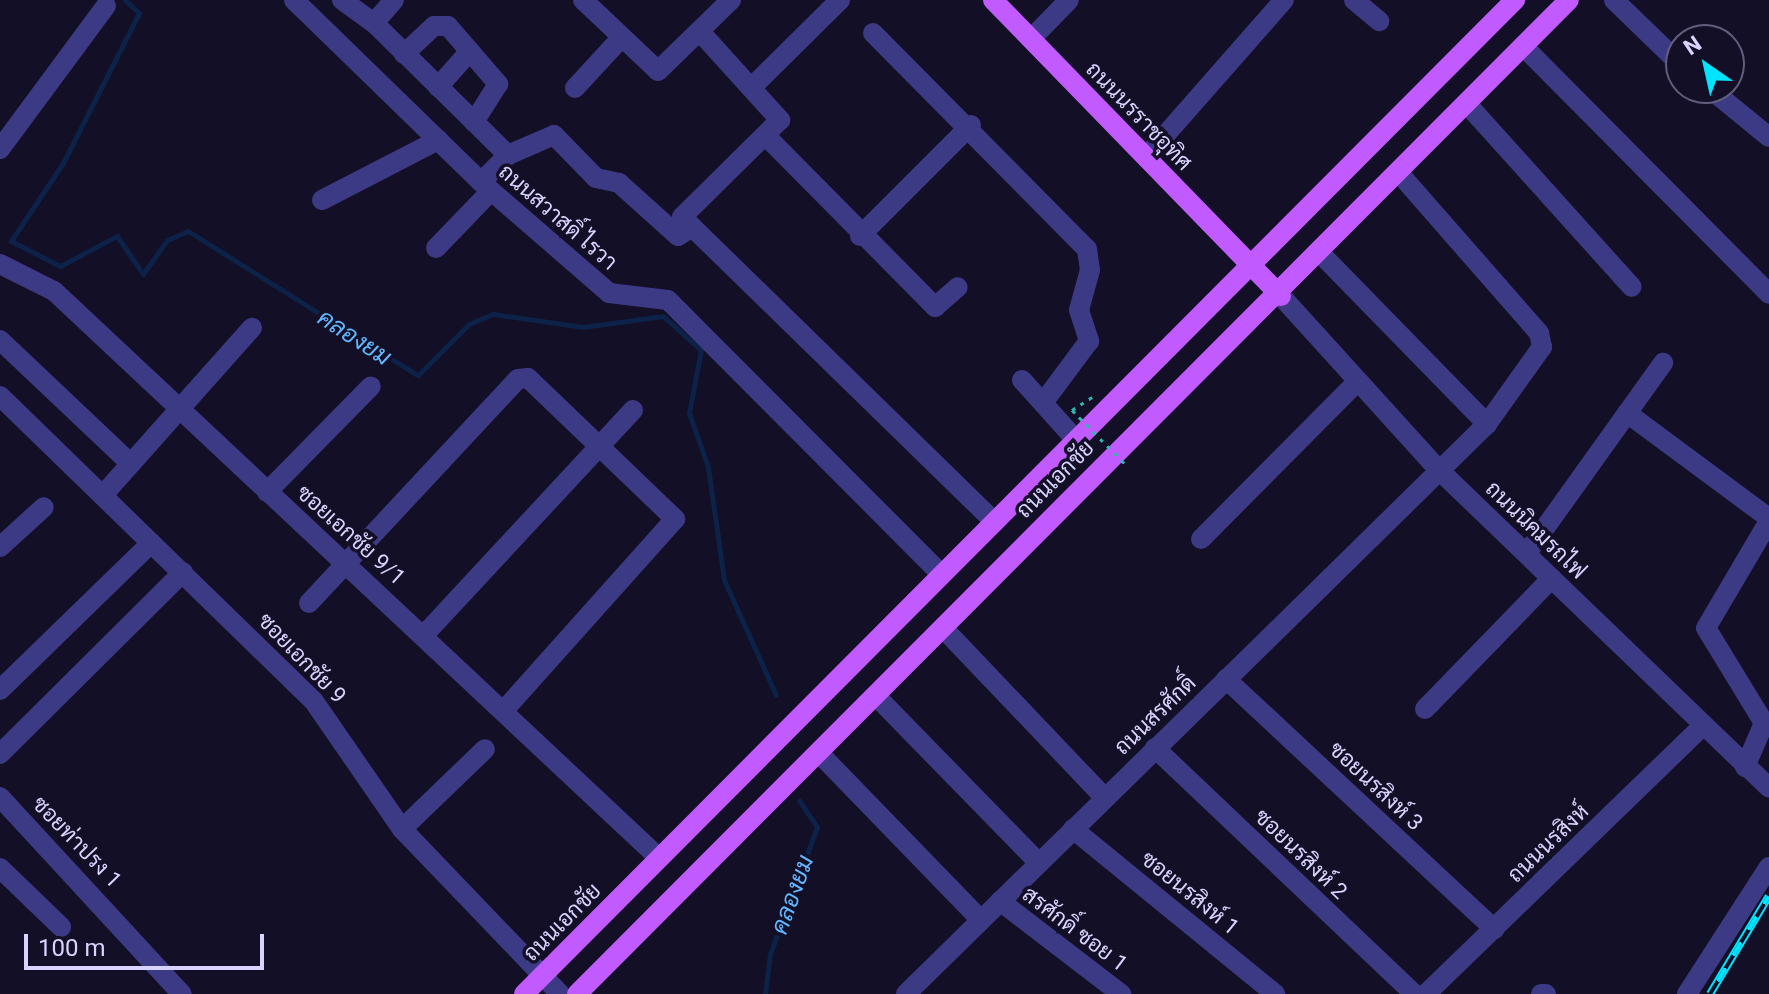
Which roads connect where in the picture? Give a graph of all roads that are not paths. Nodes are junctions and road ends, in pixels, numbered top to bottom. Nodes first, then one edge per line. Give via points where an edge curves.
1 (294, 0) edge
2 (342, 0) edge
3 (394, 0) edge
4 (583, 0) edge
5 (731, 0) edge
6 (840, 0) edge
7 (993, 0) edge
8 (1069, 0) edge
9 (1284, 0) edge
10 (1354, 0) edge
11 (1515, 0) edge
12 (1569, 0) edge
13 (1614, 0) edge
14 (106, 6) dead end
15 (1379, 21) dead end
16 (374, 23) junction
17 (873, 33) dead end
18 (703, 35) junction
19 (622, 37) junction
20 (1031, 39) junction
21 (1523, 46) junction
22 (1665, 49) edge
23 (470, 51) junction
24 (404, 54) junction
25 (438, 87) junction
26 (752, 87) junction
27 (575, 88) dead end
28 (1467, 104) junction
29 (1729, 104) edge
30 (474, 122) junction
31 (971, 125) junction
32 (1769, 137) edge
33 (768, 138) junction
34 (438, 140) junction
35 (0, 149) edge
36 (508, 155) junction
37 (1146, 157) junction
38 (1399, 173) junction
39 (486, 187) junction
40 (322, 200) dead end
41 (692, 227) junction
42 (860, 236) junction
43 (436, 248) dead end
44 (1321, 254) junction
45 (0, 264) edge
46 (1251, 265) junction
47 (958, 287) dead end
48 (1632, 287) dead end
49 (1769, 294) edge
50 (1281, 296) junction
51 (252, 328) dead end
52 (0, 340) edge
53 (1663, 363) dead end
54 (1022, 380) dead end
55 (1357, 382) junction
56 (371, 386) dead end
57 (0, 396) edge
58 (1043, 403) junction
59 (633, 410) dead end
60 (180, 411) junction
61 (1627, 413) junction
62 (1487, 424) junction
63 (1076, 440) junction
64 (600, 443) junction
65 (131, 464) junction
66 (1439, 470) junction
67 (267, 492) junction
68 (103, 495) junction
69 (44, 507) dead end
70 (1769, 520) edge
71 (995, 522) junction
72 (1201, 539) dead end
73 (151, 543) junction
74 (0, 547) edge
75 (1527, 553) junction
76 (346, 562) junction
77 (183, 572) junction
78 (941, 574) junction
79 (1552, 578) junction
80 (309, 603) dead end
81 (944, 629) junction
82 (424, 635) junction
83 (1226, 679) junction
84 (0, 690) edge
85 (876, 696) junction
86 (1425, 709) dead end
87 (504, 710) junction
88 (1703, 726) junction
89 (1155, 748) junction
90 (485, 749) dead end
91 (819, 753) junction
92 (0, 754) edge
93 (1745, 767) junction
94 (1769, 788) edge
95 (0, 797) edge
96 (1105, 798) junction
97 (402, 829) junction
98 (1073, 829) junction
99 (659, 858) junction
100 (1039, 863) junction
101 (1769, 867) edge
102 (0, 868) edge
103 (1000, 901) junction
104 (981, 920) junction
105 (61, 927) dead end
106 (1494, 929) junction
107 (541, 978) junction
108 (182, 994) edge
109 (524, 994) edge
110 (560, 994) edge
111 (577, 994) edge
112 (906, 994) edge
113 (1121, 994) edge
114 (1275, 994) edge
115 (1414, 994) edge
116 (1426, 994) edge
117 (1687, 994) edge

1 - 34 street, ถนนสวาสดิ์ ไรวา
2 - 16 street
3 - 16 street
4 - 19 street
5 - 18 street
6 - 26 street
7 - 20 main road, ถนนนรราชอุทิศ
8 - 20 street
9 - 37 street
10 - 15 street
11 - 46 main road, ถนนเอกชัย
12 - 21 main road, ถนนเอกชัย
13 - 22 street
14 - 35 street
16 - 24 street
17 - 31 street
18 - 19 street via 658,71
18 - 26 street
19 - 27 street
20 - 37 main road, ถนนนรราชอุทิศ
21 - 28 main road, ถนนเอกชัย
21 - 49 street
23 - 24 street via 442,23
23 - 25 street
23 - 30 street via 498,87
24 - 25 street
25 - 30 street
26 - 33 street via 780,120
28 - 38 main road, ถนนเอกชัย
28 - 48 street
29 - 32 street
30 - 36 street
31 - 42 street
31 - 58 street via 1087,249 1090,270 1079,310 1089,341
33 - 41 street via 682,217
33 - 42 street
34 - 39 street, ถนนสวาสดิ์ ไรวา
34 - 40 street
36 - 39 street
36 - 41 street via 554,135 596,178 619,183 678,236
37 - 46 main road, ถนนนรราชอุทิศ
38 - 44 main road, ถนนเอกชัย
38 - 62 street, ถนนสรศักดิ์ via 1542,337
39 - 43 street
39 - 78 street, ถนนสวาสดิ์ ไรวา via 609,293 668,300
41 - 71 street
42 - 47 street via 935,307
44 - 50 main road, ถนนเอกชัย
44 - 62 street
45 - 60 street, ซอยเอกชัย 9/1 via 54,291
46 - 50 main road, ถนนนรราชอุทิศ
46 - 63 main road, ถนนเอกชัย
50 - 55 street, ถนนนิคมรถไฟ
50 - 81 main road, ถนนเอกชัย
51 - 60 street
52 - 65 street
53 - 61 street
54 - 58 street
55 - 66 street, ถนนนิคมรถไฟ
55 - 72 street
56 - 67 street
57 - 68 street, ซอยเอกชัย 9
58 - 63 street
59 - 64 street
60 - 65 street
60 - 67 street, ซอยเอกชัย 9/1
61 - 70 street
61 - 75 street
62 - 66 street, ถนนสรศักดิ์
63 - 71 main road, ถนนเอกชัย
64 - 76 street via 523,377
64 - 82 street
64 - 87 street via 675,519
65 - 68 street
66 - 75 street, ถนนนิคมรถไฟ
66 - 83 street, ถนนสรศักดิ์
67 - 76 street, ซอยเอกชัย 9/1
68 - 73 street, ซอยเอกชัย 9
69 - 74 street
70 - 93 street via 1706,628 1764,723
71 - 78 main road, ถนนเอกชัย
73 - 77 street, ซอยเอกชัย 9
73 - 84 street
75 - 79 street, ถนนนิคมรถไฟ
76 - 80 street
76 - 82 street, ซอยเอกชัย 9/1
77 - 92 street
77 - 97 street, ซอยเอกชัย 9 via 313,700
78 - 99 main road, ถนนเอกชัย
79 - 86 street
79 - 88 street, ถนนนิคมรถไฟ
81 - 85 main road, ถนนเอกชัย
81 - 96 street
82 - 87 street, ซอยเอกชัย 9/1
83 - 89 street, ถนนสรศักดิ์
83 - 106 street, ซอยนรสิงห์ 3
85 - 91 main road, ถนนเอกชัย
85 - 100 street
87 - 99 street, ซอยเอกชัย 9/1
88 - 93 street, ถนนนิคมรถไฟ
88 - 106 street, ถนนนรสิงห์
89 - 96 street, ถนนสรศักดิ์
89 - 115 street, ซอยนรสิงห์ 2
90 - 97 street
91 - 104 street
91 - 111 main road, ถนนเอกชัย
93 - 94 street, ถนนนิคมรถไฟ
95 - 108 street, ซอยท่าปรง 1
96 - 98 street, ถนนสรศักดิ์
97 - 107 street, ซอยเอกชัย 9
98 - 100 street, ถนนสรศักดิ์
98 - 114 street, ซอยนรสิงห์ 1
99 - 107 main road, ถนนเอกชัย
100 - 103 street, ถนนสรศักดิ์
101 - 117 street
102 - 105 street
103 - 104 street, ถนนสรศักดิ์
103 - 113 street, สรศักดิ์ ซอย 1
104 - 112 street, ถนนสรศักดิ์
106 - 116 street, ถนนนรสิงห์
107 - 109 main road, ถนนเอกชัย
107 - 110 street, ซอยเอกชัย 9

